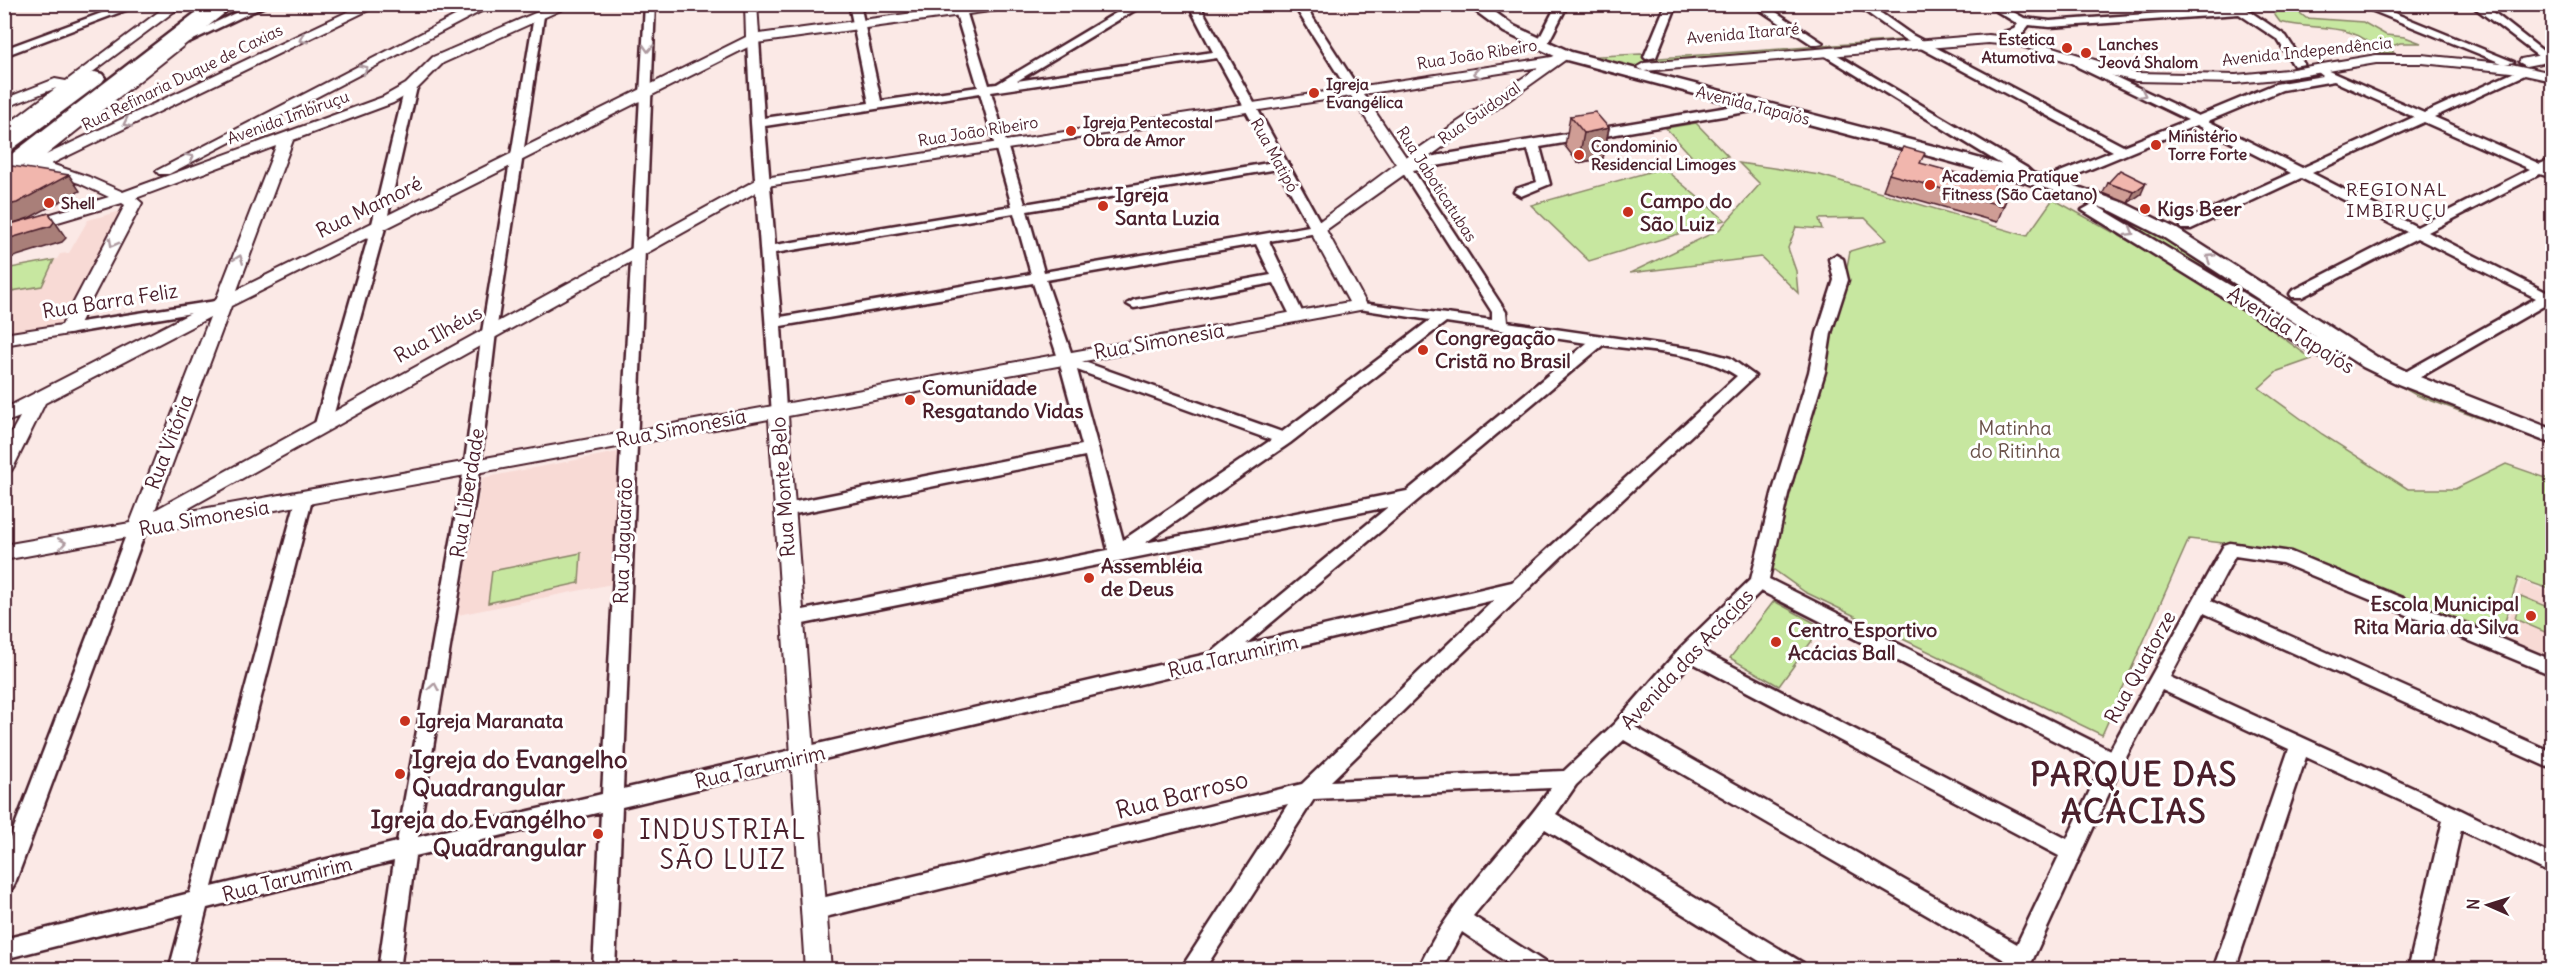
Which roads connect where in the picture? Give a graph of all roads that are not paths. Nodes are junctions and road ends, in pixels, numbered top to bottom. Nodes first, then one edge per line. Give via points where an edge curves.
1 (137, 4) edge
2 (165, 4) edge
3 (178, 4) edge
4 (191, 4) edge
5 (219, 4) edge
6 (230, 4) edge
7 (264, 4) edge
8 (375, 4) edge
9 (489, 4) edge
10 (568, 4) edge
11 (650, 4) edge
12 (751, 4) edge
13 (854, 4) edge
14 (1012, 4) edge
15 (1140, 4) edge
16 (1193, 4) edge
17 (1299, 4) edge
18 (1446, 4) edge
19 (1563, 4) edge
20 (1672, 4) edge
21 (1756, 4) edge
22 (1860, 4) edge
23 (1990, 4) edge
24 (2361, 4) edge
25 (2378, 4) edge
26 (2475, 4) edge
27 (1475, 6) edge
28 (959, 8) edge
29 (2236, 8) edge
30 (538, 16) junction
31 (2394, 16) junction
32 (2021, 21) junction
33 (858, 27) junction
34 (2008, 34) junction
35 (1908, 37) junction
36 (753, 39) junction
37 (185, 40) junction
38 (1923, 44) junction
39 (1542, 45) junction
40 (1821, 48) junction
41 (4, 53) edge
42 (1220, 54) junction
43 (2087, 56) joint
44 (2073, 57) junction
45 (1560, 58) junction
46 (2521, 63) edge
47 (2298, 64) junction
48 (1644, 66) junction
49 (1513, 67) junction
50 (2318, 68) junction
51 (2553, 72) edge
52 (2553, 77) edge
53 (2331, 78) junction
54 (1529, 79) junction
55 (411, 87) junction
56 (989, 89) junction
57 (55, 91) junction
58 (1355, 92) junction
59 (646, 93) junction
60 (4, 104) edge
61 (876, 105) junction
62 (1758, 106) junction
63 (1249, 109) junction
64 (2424, 117) junction
65 (2195, 119) junction
66 (757, 123) junction
67 (4, 134) edge
68 (287, 137) junction
69 (1533, 143) junction
70 (1002, 145) junction
71 (4, 146) edge
72 (2123, 152) junction
73 (516, 159) junction
74 (36, 162) junction
75 (1280, 165) junction
76 (1405, 166) junction
77 (2548, 169) edge
78 (4, 171) edge
79 (2300, 174) junction
80 (4, 181) edge
81 (763, 182) junction
82 (2038, 182) junction
83 (1521, 192) dead end
84 (122, 198) junction
85 (1018, 207) junction
86 (2186, 226) dead end
87 (378, 228) junction
88 (1317, 230) junction
89 (4, 233) edge
90 (2417, 234) junction
91 (1261, 240) junction
92 (639, 250) junction
93 (770, 250) junction
94 (1836, 259) dead end
95 (1280, 278) junction
96 (1039, 279) junction
97 (2297, 294) dead end
98 (2551, 298) edge
99 (222, 304) junction
100 (1134, 304) dead end
101 (1359, 305) junction
102 (1298, 316) junction
103 (1443, 317) junction
104 (775, 322) junction
105 (1500, 326) junction
106 (174, 328) junction
107 (68, 329) junction
108 (489, 332) junction
109 (209, 336) junction
110 (4, 340) edge
111 (1600, 340) junction
112 (2323, 340) junction
113 (1066, 360) junction
114 (2405, 379) junction
115 (37, 401) junction
116 (778, 410) junction
117 (4, 417) edge
118 (322, 424) junction
119 (2553, 437) edge
120 (627, 439) junction
121 (1284, 439) junction
122 (1090, 449) junction
123 (2553, 451) edge
124 (4, 466) edge
125 (472, 469) junction
126 (1412, 496) junction
127 (304, 500) junction
128 (785, 510) junction
129 (171, 511) junction
130 (136, 530) junction
131 (1118, 553) junction
132 (4, 554) edge
133 (1759, 582) junction
134 (1517, 588) junction
135 (2200, 604) junction
136 (793, 619) junction
137 (1688, 652) junction
138 (1214, 660) junction
139 (2553, 668) edge
140 (2158, 680) junction
141 (1622, 729) junction
142 (2300, 745) junction
143 (802, 757) junction
144 (2114, 761) junction
145 (2553, 761) edge
146 (1569, 779) junction
147 (1308, 791) junction
148 (612, 801) junction
149 (2454, 816) junction
150 (1543, 817) junction
151 (406, 849) junction
152 (2072, 852) junction
153 (2553, 865) edge
154 (4, 883) edge
155 (198, 901) junction
156 (813, 910) junction
157 (1458, 918) junction
158 (4, 949) edge
159 (2019, 964) edge
160 (180, 969) edge
161 (389, 969) edge
162 (604, 969) edge
163 (818, 969) edge
164 (1191, 969) edge
165 (1430, 969) edge
166 (1538, 969) edge
167 (1795, 969) edge
168 (2224, 969) edge
169 (2419, 969) edge

1 - 41 street
2 - 57 street
3 - 57 street
4 - 71 highway
5 - 78 highway
6 - 37 street
7 - 37 street
8 -> 74 street, Rua Refinaria Duque de Caxias
84 -> 9 street via 138,184
10 - 30 street, Avenida Imbiruçu
11 -> 59 street, Rua Jaguarão
12 - 36 street, Rua Monte Belo
13 - 33 street
14 - 28 street
15 - 56 street
16 - 42 street, Rua Matipó
17 - 58 street, Rua Jaboticatubas
18 - 27 street
19 - 39 street
20 - 48 street
21 - 40 street
22 - 35 street
23 - 32 street
24 - 31 street
25 - 31 street
26 - 46 street
27 - 39 main road, Avenida Tapajós
28 - 33 street
28 - 56 street
29 - 32 street via 2050,24
29 - 47 street via 2282,38
30 - 55 street, Avenida Imbiruçu via 438,60
30 - 73 street, Rua Liberdade
31 - 46 street
32 - 34 street via 2022,29
33 - 36 street
33 - 61 street
34 - 35 street, Avenida Itararé
34 - 43 street, Avenida Itararé via 2039,39
35 - 38 street
35 - 40 street, Avenida Itararé
36 - 59 street, Rua Mamoré
36 - 66 street, Rua Monte Belo
37 - 74 street
38 - 40 street, Avenida Itararé
38 - 44 street, Avenida Itararé via 1988,39 2023,42
38 - 72 street
39 - 45 main road, Avenida Tapajós
40 - 48 street, Avenida Itararé
40 - 82 street
42 - 56 street
42 - 63 street, Rua Matipó
43 - 47 street, Avenida Independência via 2158,72 2228,72
44 - 50 street, Avenida Independência via 2136,77 2169,79 2236,78
44 -> 65 street via 2082,65
45 - 48 main road, Avenida Tapajós
45 - 49 street, Rua João Ribeiro
45 - 54 street, Rua Guidoval
46 - 47 street, Avenida Independência via 2368,54
46 - 50 street, Avenida Independência via 2376,59
46 - 51 street
46 - 52 street
46 - 64 street
48 - 62 main road, Avenida Tapajós
49 - 54 street via 1526,71
49 -> 58 street, Rua João Ribeiro
50 - 53 street
53 - 64 street
53 - 65 street via 2279,87
54 - 76 street, Rua Guidoval
55 - 68 street, Avenida Imbiruçu via 388,100
55 - 87 street
56 - 61 street
56 - 70 street
57 - 60 street
57 - 67 street
58 - 63 street, Rua João Ribeiro
58 - 76 street, Rua Jaboticatubas
59 - 73 street, Rua Mamoré
59 - 92 street, Rua Jaguarão
61 - 66 street
62 - 69 street
62 - 82 main road, Avenida Tapajós
63 - 70 street, Rua João Ribeiro
63 - 75 street, Rua Matipó
64 - 77 street
64 - 79 street
65 - 72 street
65 - 79 street
66 - 81 street, Rua Monte Belo
68 - 84 street, Avenida Imbiruçu
99 -> 68 street, Rua Vitória
69 - 76 street
69 - 83 street via 1544,184
70 - 81 street, Rua João Ribeiro
70 - 85 street
72 - 82 street
73 - 87 street, Rua Mamoré
73 - 108 street, Rua Liberdade
74 - 80 street, Rua Refinaria Duque de Caxias
74 - 84 street
75 - 85 street
75 - 88 street, Rua Matipó
76 - 88 street, Rua Guidoval
76 - 105 street, Rua Jaboticatubas via 1499,312
77 - 90 street
79 - 86 street
79 - 90 street
81 - 92 street, Rua Ilhéus
81 - 93 street, Rua Monte Belo
82 - 112 main road, Avenida Tapajós
84 - 89 street, Avenida Imbiruçu
84 -> 107 street via 134,204
85 - 93 street
85 - 96 street
87 - 99 street, Rua Mamoré
87 - 118 street
88 - 91 street
88 - 101 street, Rua Matipó
90 - 97 street
90 - 98 street
91 - 95 street
91 - 96 street
92 - 108 street, Rua Ilhéus
92 - 120 street, Rua Jaguarão
93 - 104 street, Rua Monte Belo
94 - 133 street, Avenida das Acácias via 1841,280
95 - 100 street
95 - 102 street
96 - 104 street
96 - 113 street
98 - 114 street
99 - 106 street, Rua Mamoré
99 - 107 street, Rua Barra Feliz
99 - 109 street, Rua Vitória
101 - 102 street, Rua Simonesia
101 - 103 street
102 - 113 street, Rua Simonesia
103 - 105 street
103 - 121 street
104 - 116 street, Rua Monte Belo
105 - 111 street
106 - 109 street via 196,329
106 - 115 street, Rua Mamoré
107 - 110 street, Rua Barra Feliz
108 - 118 street, Rua Ilhéus
108 - 125 street, Rua Liberdade
109 - 129 street, Rua Vitória
111 - 126 street
111 - 134 street via 1700,354 1725,361 1747,375
112 - 114 main road, Avenida Tapajós
112 - 123 main road, Avenida Tapajós via 2367,376 2412,398
113 - 116 street, Rua Simonesia
113 - 121 street
113 - 122 street
114 - 119 main road, Avenida Tapajós
115 - 117 street, Rua Mamoré
115 - 124 street
116 - 120 street, Rua Simonesia
116 - 128 street, Rua Monte Belo
118 - 129 street, Rua Ilhéus
120 - 125 street, Rua Simonesia
120 - 148 street, Rua Jaguarão
121 - 131 street
122 - 128 street
122 - 131 street
125 - 127 street, Rua Simonesia
151 -> 125 street, Rua Liberdade
126 - 131 street
126 - 138 street
127 - 129 street, Rua Simonesia
127 - 155 street
128 - 136 street, Rua Monte Belo
129 - 130 street, Rua Simonesia
129 - 130 street, Rua Vitória
132 -> 130 street, Rua Simonesia
130 - 154 street, Rua Vitória
131 - 136 street
133 - 137 street, Avenida das Acácias
133 - 144 street
134 - 138 street, Rua Tarumirim
134 - 147 street
135 - 139 street, Rua Quatorze via 2230,549 2285,557
135 - 140 street, Rua Quatorze
135 - 145 street
136 - 143 street, Rua Monte Belo
137 - 141 street, Avenida das Acácias
137 - 152 street
138 - 143 street, Rua Tarumirim
140 - 142 street
140 - 144 street, Rua Quatorze
141 - 146 street, Avenida das Acácias
141 - 159 street
142 - 149 street
142 - 168 street
143 - 148 street, Rua Tarumirim
143 - 156 street, Rua Monte Belo
144 - 152 street, Rua Quatorze
146 - 147 street, Rua Barroso
146 - 150 street, Avenida das Acácias
147 - 156 street, Rua Barroso
147 - 164 street
148 - 151 street, Rua Tarumirim
148 - 162 street, Rua Jaguarão
149 - 153 street
149 - 169 street
150 - 157 street, Avenida das Acácias
150 - 167 street
151 - 155 street, Rua Tarumirim
151 - 161 street, Rua Liberdade
152 - 159 street, Rua Quatorze
155 - 158 street, Rua Tarumirim
155 - 160 street
156 - 163 street, Rua Monte Belo
157 - 165 street, Avenida das Acácias
157 - 166 street

